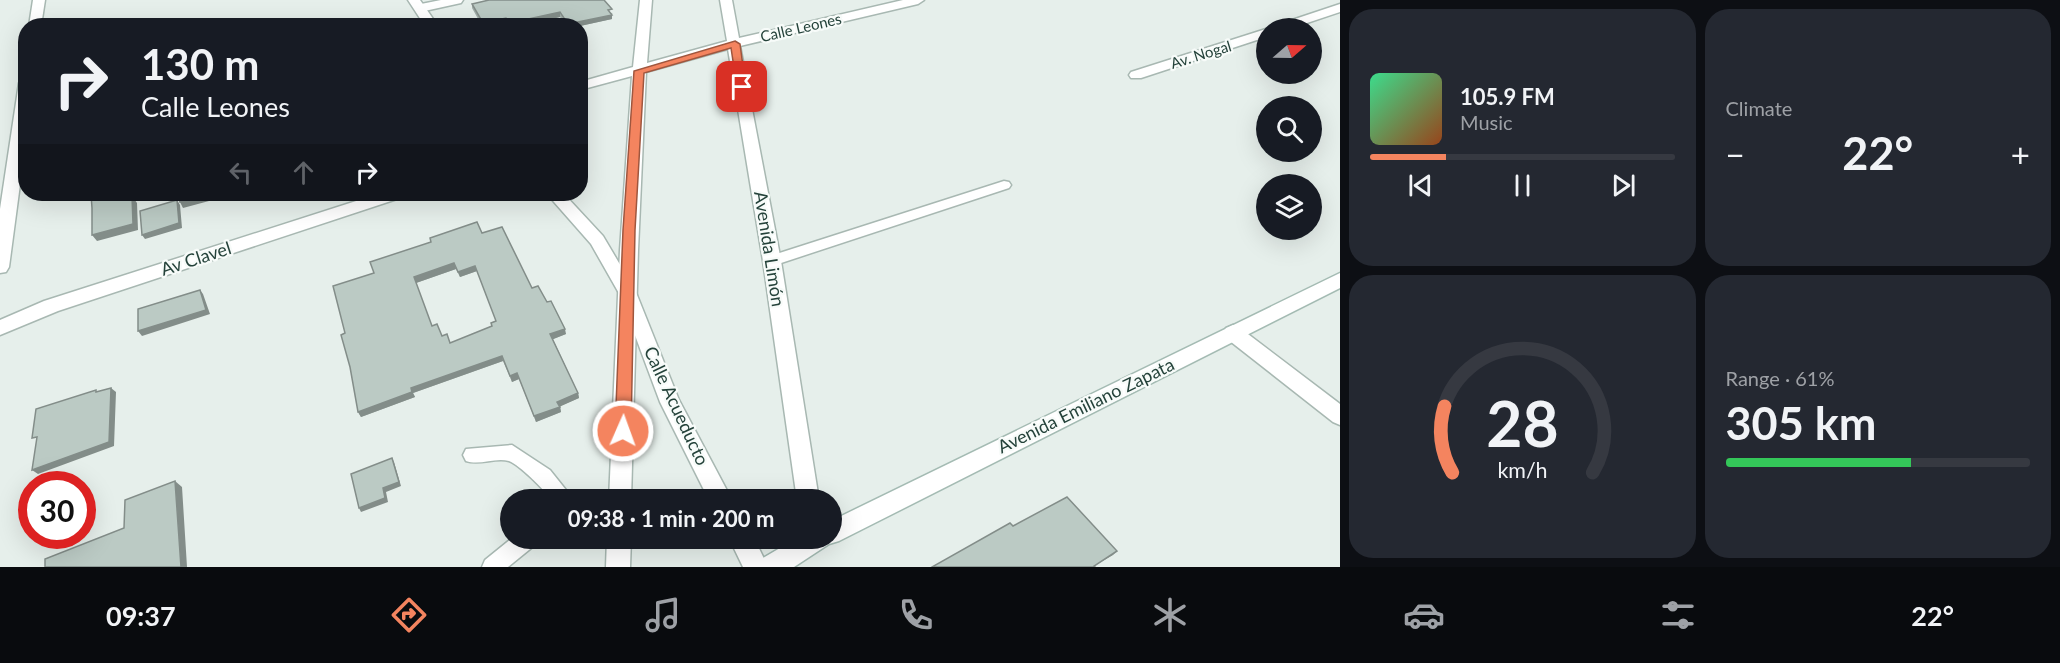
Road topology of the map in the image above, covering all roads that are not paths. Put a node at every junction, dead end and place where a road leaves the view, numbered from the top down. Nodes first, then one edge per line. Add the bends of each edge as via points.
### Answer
1 (39, 0) edge
2 (457, 0) edge
3 (646, 0) edge
4 (726, 0) edge
5 (918, 0) edge
6 (417, 4) edge
7 (1340, 8) edge
8 (36, 18) edge
9 (424, 18) edge
10 (1310, 18) edge
11 (1256, 36) edge
12 (735, 44) junction
13 (639, 71) junction
14 (1136, 75) dead end
15 (588, 84) edge
16 (18, 140) edge
17 (1004, 185) dead end
18 (373, 201) edge
19 (561, 201) edge
20 (772, 261) junction
21 (0, 267) edge
22 (1340, 280) edge
23 (628, 295) junction
24 (0, 328) edge
25 (1233, 333) junction
26 (1340, 416) edge
27 (472, 456) dead end
28 (555, 489) edge
29 (620, 489) edge
30 (715, 489) edge
31 (806, 489) edge
32 (842, 527) edge
33 (514, 549) edge
34 (619, 549) edge
35 (747, 549) edge
36 (801, 549) edge
37 (492, 567) edge
38 (618, 567) edge
39 (756, 567) edge
40 (772, 567) edge

1 - 8 street
2 - 6 street
3 - 13 street
4 - 12 street, Avenida Limón
5 - 12 street, Calle Leones
6 - 9 street
7 - 10 street
11 - 14 street, Av. Nogal
12 - 13 street, Calle Leones
12 - 20 street, Avenida Limón
13 - 15 street, Calle Leones
13 - 23 street
16 - 21 street
17 - 20 lane
18 - 24 street, Av Clavel via 51,306
19 - 23 street, Calle Acueducto via 597,240
20 - 31 street, Avenida Limón
22 - 25 street, Avenida Emiliano Zapata
23 - 29 street
23 - 30 street, Calle Acueducto via 670,402
25 - 26 street
25 - 32 street, Avenida Emiliano Zapata
27 - 28 lane via 512,453
33 - 37 lane
34 - 38 street
35 - 39 street
36 - 40 street, Avenida Emiliano Zapata

